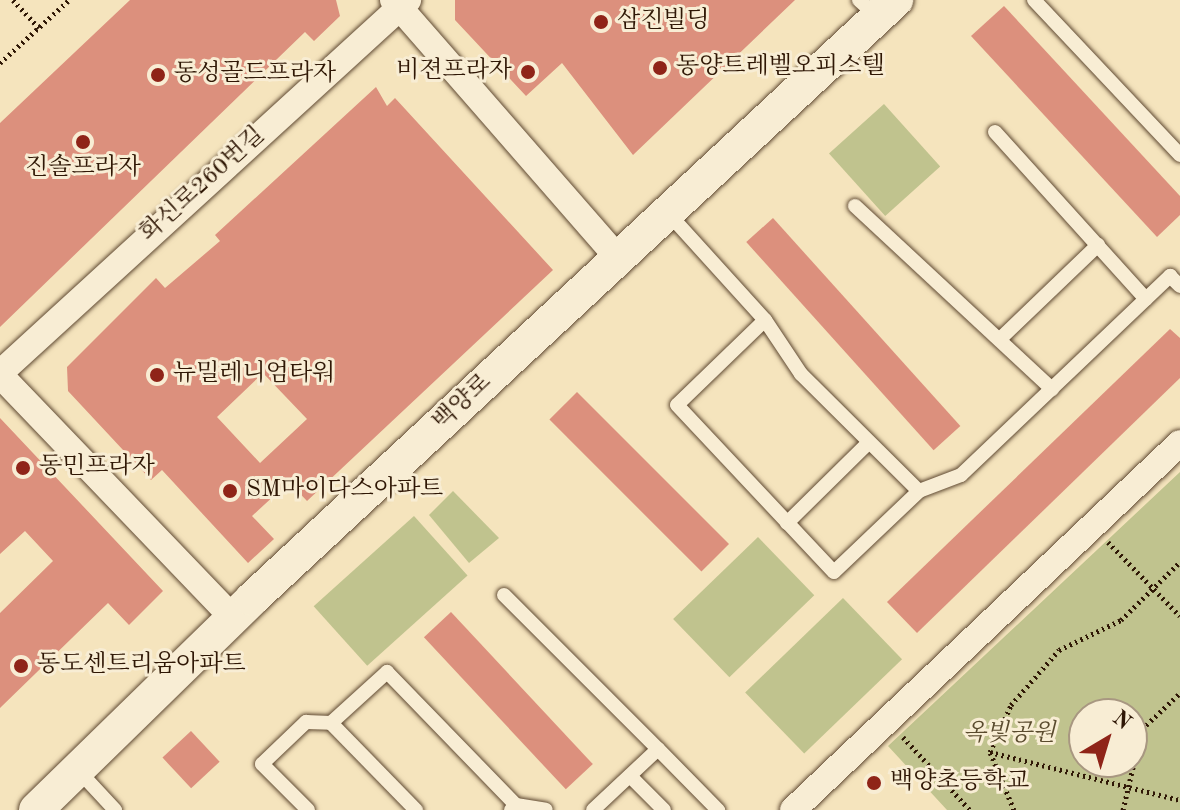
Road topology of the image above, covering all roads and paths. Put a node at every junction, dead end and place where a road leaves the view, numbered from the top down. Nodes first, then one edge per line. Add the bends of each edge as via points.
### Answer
1 (13, 0) edge
2 (69, 0) edge
3 (1034, 0) edge
4 (400, 3) edge
5 (877, 6) edge
6 (39, 28) junction
7 (0, 63) edge
8 (995, 132) dead end
9 (1180, 155) edge
10 (855, 206) dead end
11 (668, 213) junction
12 (1098, 245) junction
13 (619, 259) junction
14 (1177, 276) edge
15 (1146, 299) junction
16 (765, 320) junction
17 (1000, 339) junction
18 (0, 374) edge
19 (1052, 389) junction
20 (868, 443) junction
21 (1180, 443) edge
22 (919, 491) junction
23 (787, 523) junction
24 (1101, 537) dead end
25 (1180, 562) edge
26 (1153, 587) junction
27 (504, 595) dead end
28 (1180, 616) edge
29 (233, 618) junction
30 (1180, 693) edge
31 (331, 723) junction
32 (897, 731) dead end
33 (658, 749) junction
34 (990, 752) junction
35 (77, 769) junction
36 (630, 776) junction
37 (1128, 786) junction
38 (1180, 800) edge
39 (514, 807) edge
40 (36, 810) edge
41 (115, 810) edge
42 (308, 810) edge
43 (416, 810) edge
44 (546, 810) edge
45 (593, 810) edge
46 (664, 810) edge
47 (718, 810) edge
48 (793, 810) edge
49 (970, 810) edge
50 (1014, 810) edge
51 (1123, 810) edge

1 - 6 path
2 - 6 path
3 - 9 lane
4 - 13 street
4 - 18 street, 화신로260번길
5 - 11 street, 백양로
6 - 7 path
8 - 12 lane
10 - 17 lane
11 - 13 street, 백양로
11 - 16 lane
12 - 15 lane
12 - 17 lane
13 - 29 street, 백양로
14 - 15 lane
15 - 19 lane
16 - 20 lane via 801,374
16 - 23 lane via 677,405
17 - 19 lane
18 - 29 street
19 - 22 lane via 961,475
20 - 22 lane
20 - 23 lane
21 - 48 street
22 - 23 lane via 834,572
24 - 26 path
25 - 26 path
26 - 28 path
26 - 34 path via 1121,620 1059,650 1011,705
27 - 33 lane
29 - 35 street, 백양로
30 - 37 path via 1142,729
31 - 39 lane via 387,672
31 - 42 lane via 306,722 262,764
31 - 43 lane
32 - 49 path
33 - 36 lane
33 - 47 lane
34 - 37 path
34 - 50 path
35 - 40 street, 백양로
35 - 41 lane
36 - 45 lane
36 - 46 lane
37 - 38 path
37 - 51 path
39 - 44 lane

